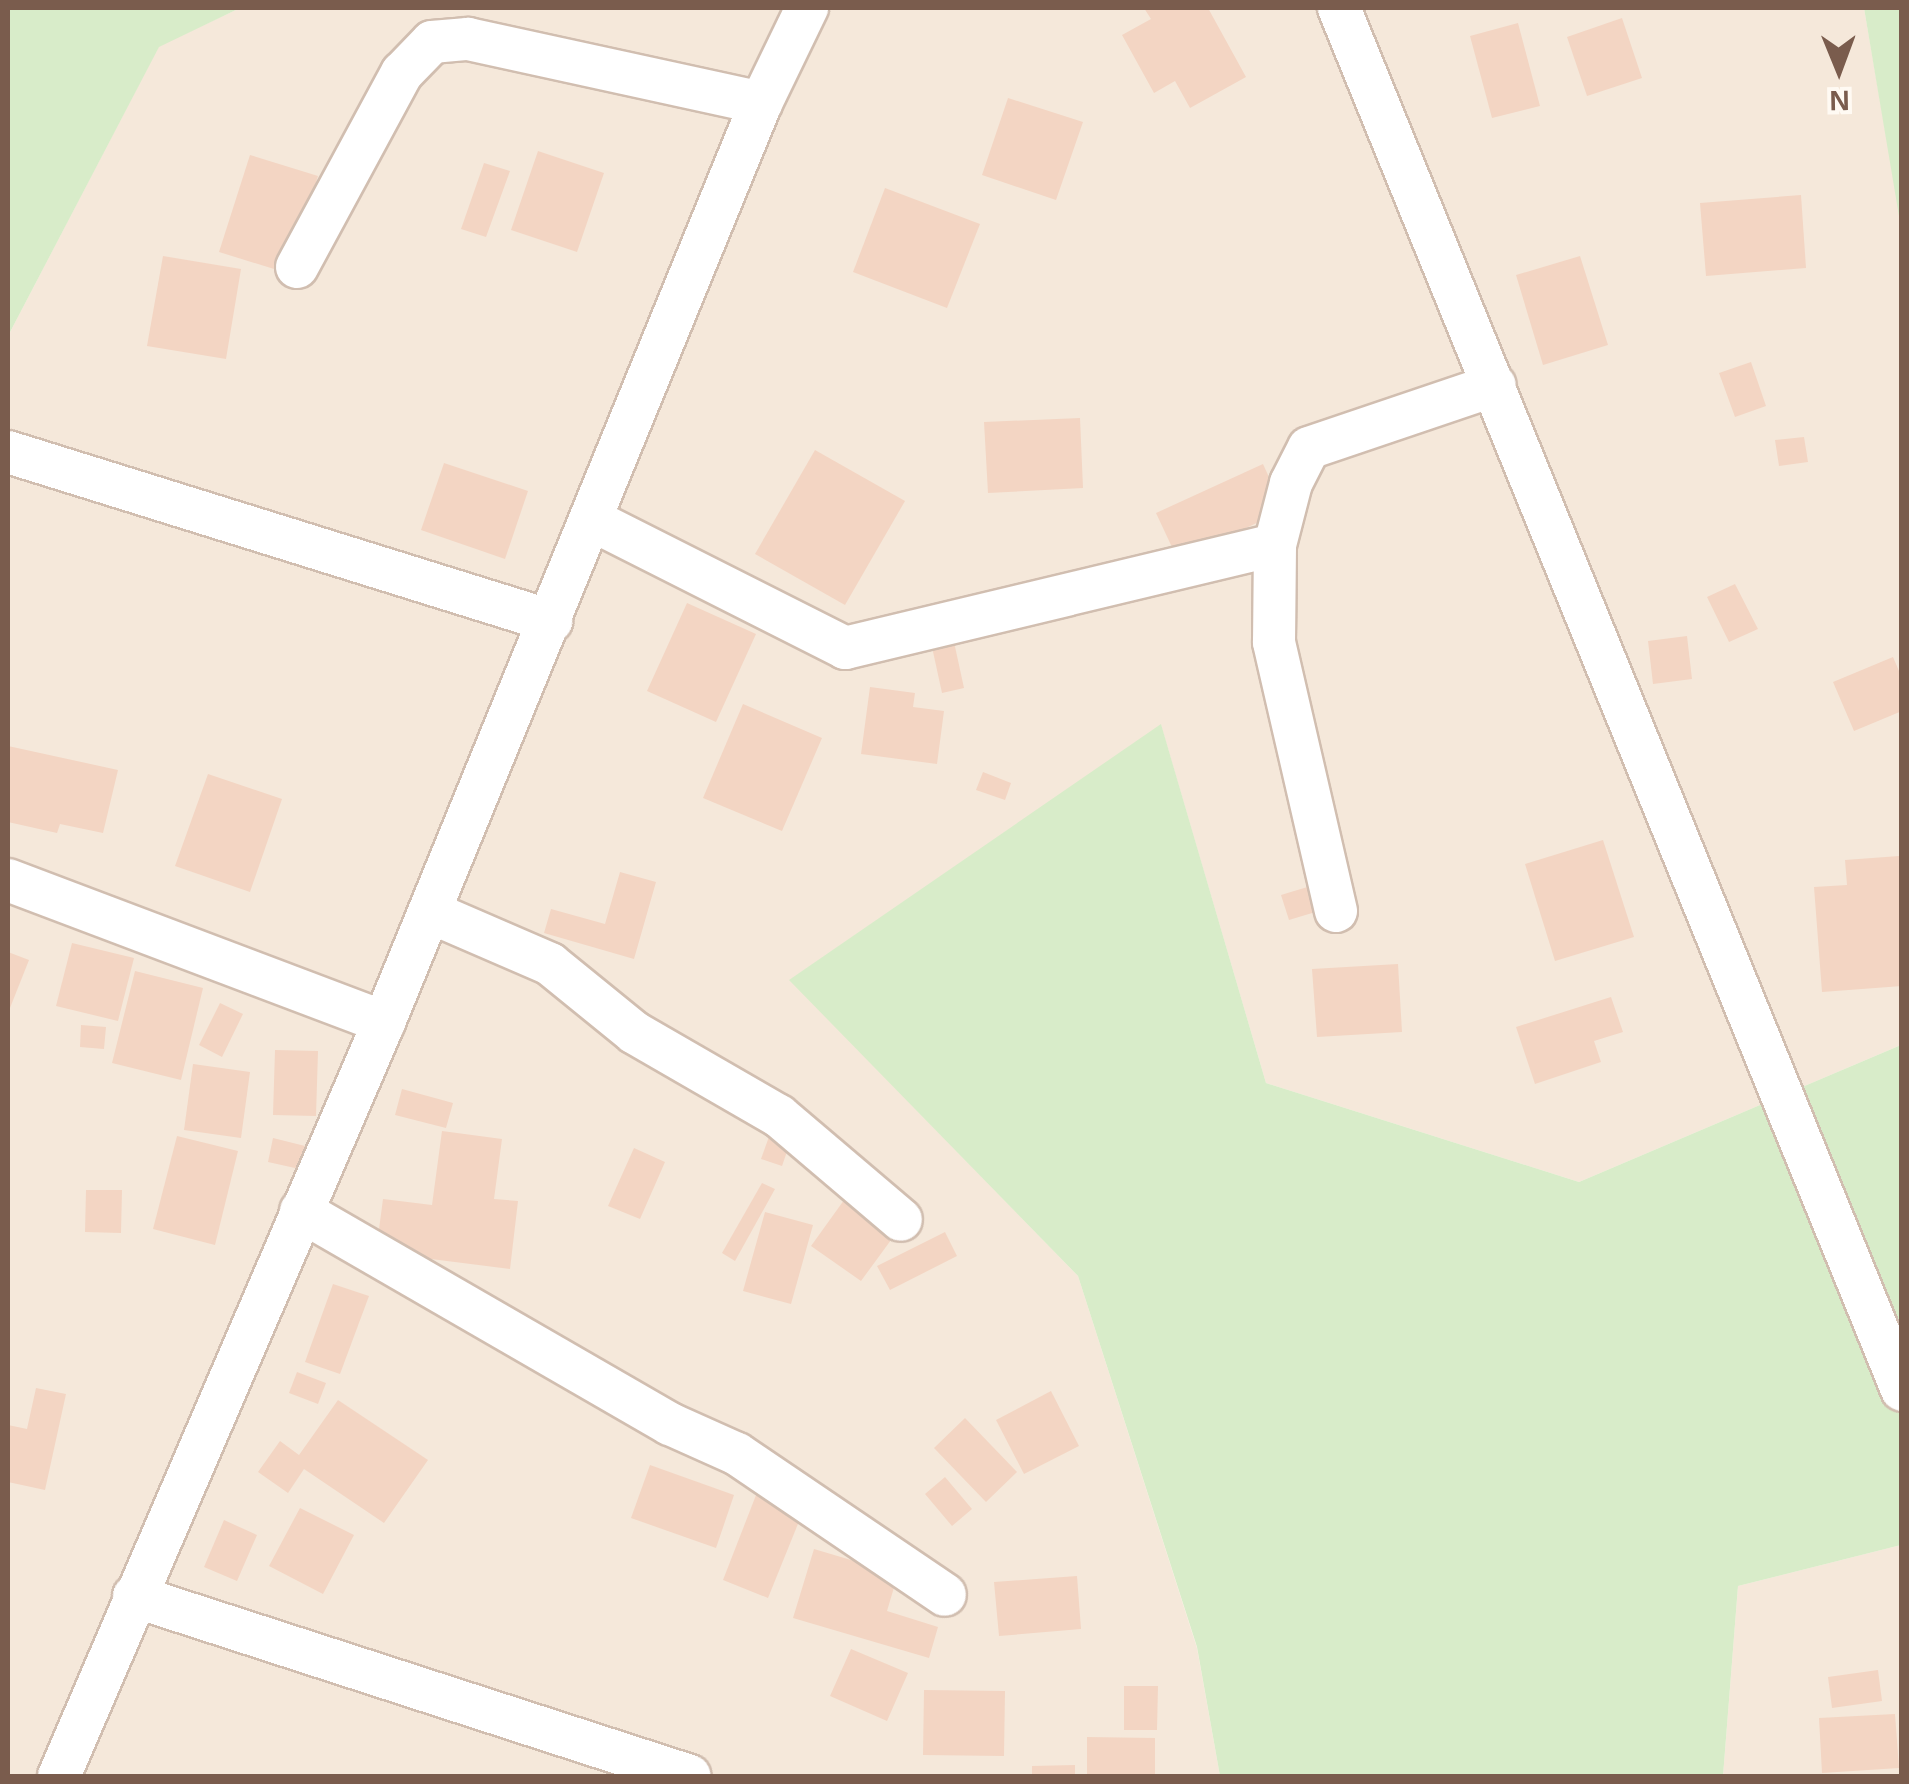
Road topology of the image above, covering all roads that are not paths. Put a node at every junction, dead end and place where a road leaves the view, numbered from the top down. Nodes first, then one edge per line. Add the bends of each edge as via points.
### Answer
1 (807, 8) edge
2 (1338, 8) edge
3 (761, 103) junction
4 (297, 267) dead end
5 (1495, 385) junction
6 (8, 452) edge
7 (592, 520) junction
8 (1275, 545) junction
9 (551, 621) junction
10 (8, 880) edge
11 (1336, 911) dead end
12 (430, 912) junction
13 (384, 1022) junction
14 (301, 1210) junction
15 (901, 1220) dead end
16 (1902, 1390) edge
17 (945, 1595) dead end
18 (134, 1596) junction
19 (574, 1760) edge
20 (60, 1776) edge
21 (690, 1776) edge

1 - 3 street
2 - 5 street
3 - 4 street via 468,39 432,42 402,74
3 - 7 street
5 - 8 street via 1309,448 1291,483
5 - 16 street
6 - 9 street
7 - 8 street via 844,648
7 - 9 street
8 - 11 street via 1274,642
9 - 12 street
10 - 13 street
12 - 13 street
12 - 15 street via 550,964 635,1033 779,1116
13 - 14 street
14 - 17 street via 670,1424 737,1454
14 - 18 street
18 - 19 street
18 - 20 street
19 - 21 street

